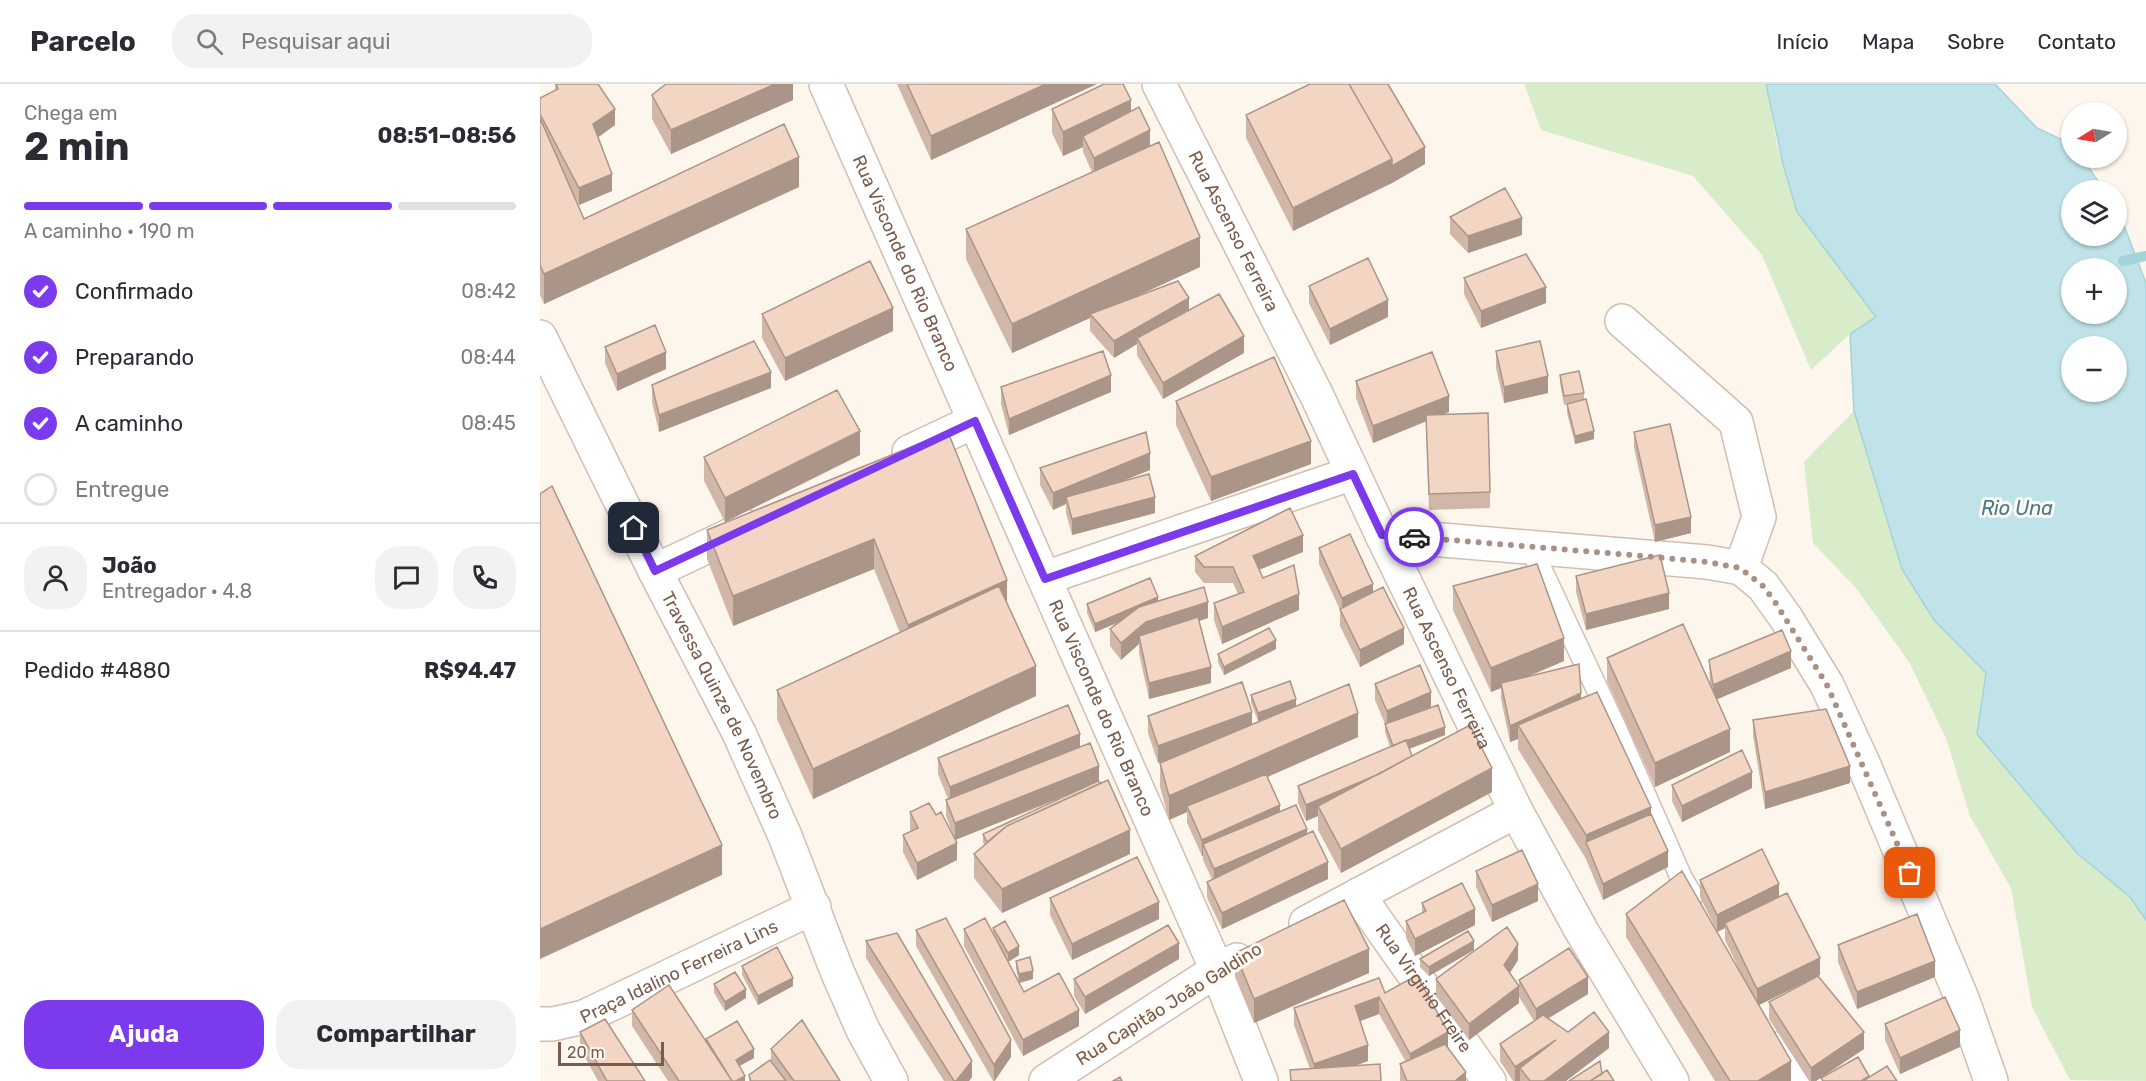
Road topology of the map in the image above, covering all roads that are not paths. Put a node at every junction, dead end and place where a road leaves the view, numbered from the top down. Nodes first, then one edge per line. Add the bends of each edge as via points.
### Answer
1 (826, 84) edge
2 (1158, 84) edge
3 (1622, 321) dead end
4 (540, 337) edge
5 (975, 421) junction
6 (879, 466) edge
7 (1353, 474) junction
8 (772, 516) edge
9 (1382, 535) junction
10 (1530, 546) junction
11 (1740, 568) junction
12 (655, 571) junction
13 (1045, 579) junction
14 (1516, 811) junction
15 (1358, 895) junction
16 (814, 907) junction
17 (1705, 918) edge
18 (1217, 970) junction
19 (540, 1024) edge
20 (1770, 1030) edge
21 (891, 1081) edge
22 (1046, 1081) edge
23 (1261, 1081) edge
24 (1489, 1081) edge
25 (1672, 1081) edge
26 (1800, 1081) edge
27 (1991, 1081) edge

1 - 5 street, Rua Visconde do Rio Branco
2 - 7 street, Rua Ascenso Ferreira
3 - 11 street via 1736,422 1759,517
4 - 12 street, Travessa Quinze de Novembro
5 - 6 street
5 - 13 street, Rua Visconde do Rio Branco
7 - 9 street, Rua Ascenso Ferreira
7 - 13 street
8 - 12 street
9 - 10 street
9 - 14 street, Rua Ascenso Ferreira
10 - 11 street
10 - 17 lane via 1681,877
11 - 27 street via 1769,594 1827,685 1963,1001
12 - 16 street, Travessa Quinze de Novembro via 739,733
13 - 18 street, Rua Visconde do Rio Branco
14 - 15 street, Rua Capitão João Galdino
14 - 25 street, Rua Ascenso Ferreira via 1581,930
15 - 18 street, Rua Capitão João Galdino
15 - 24 street, Rua Virginio Freire
16 - 19 street, Praça Idalino Ferreira Lins via 584,1017
16 - 21 street, Travessa Quinze de Novembro via 859,1020
18 - 22 street, Rua Capitão João Galdino
18 - 23 street, Rua Visconde do Rio Branco
20 - 26 lane

